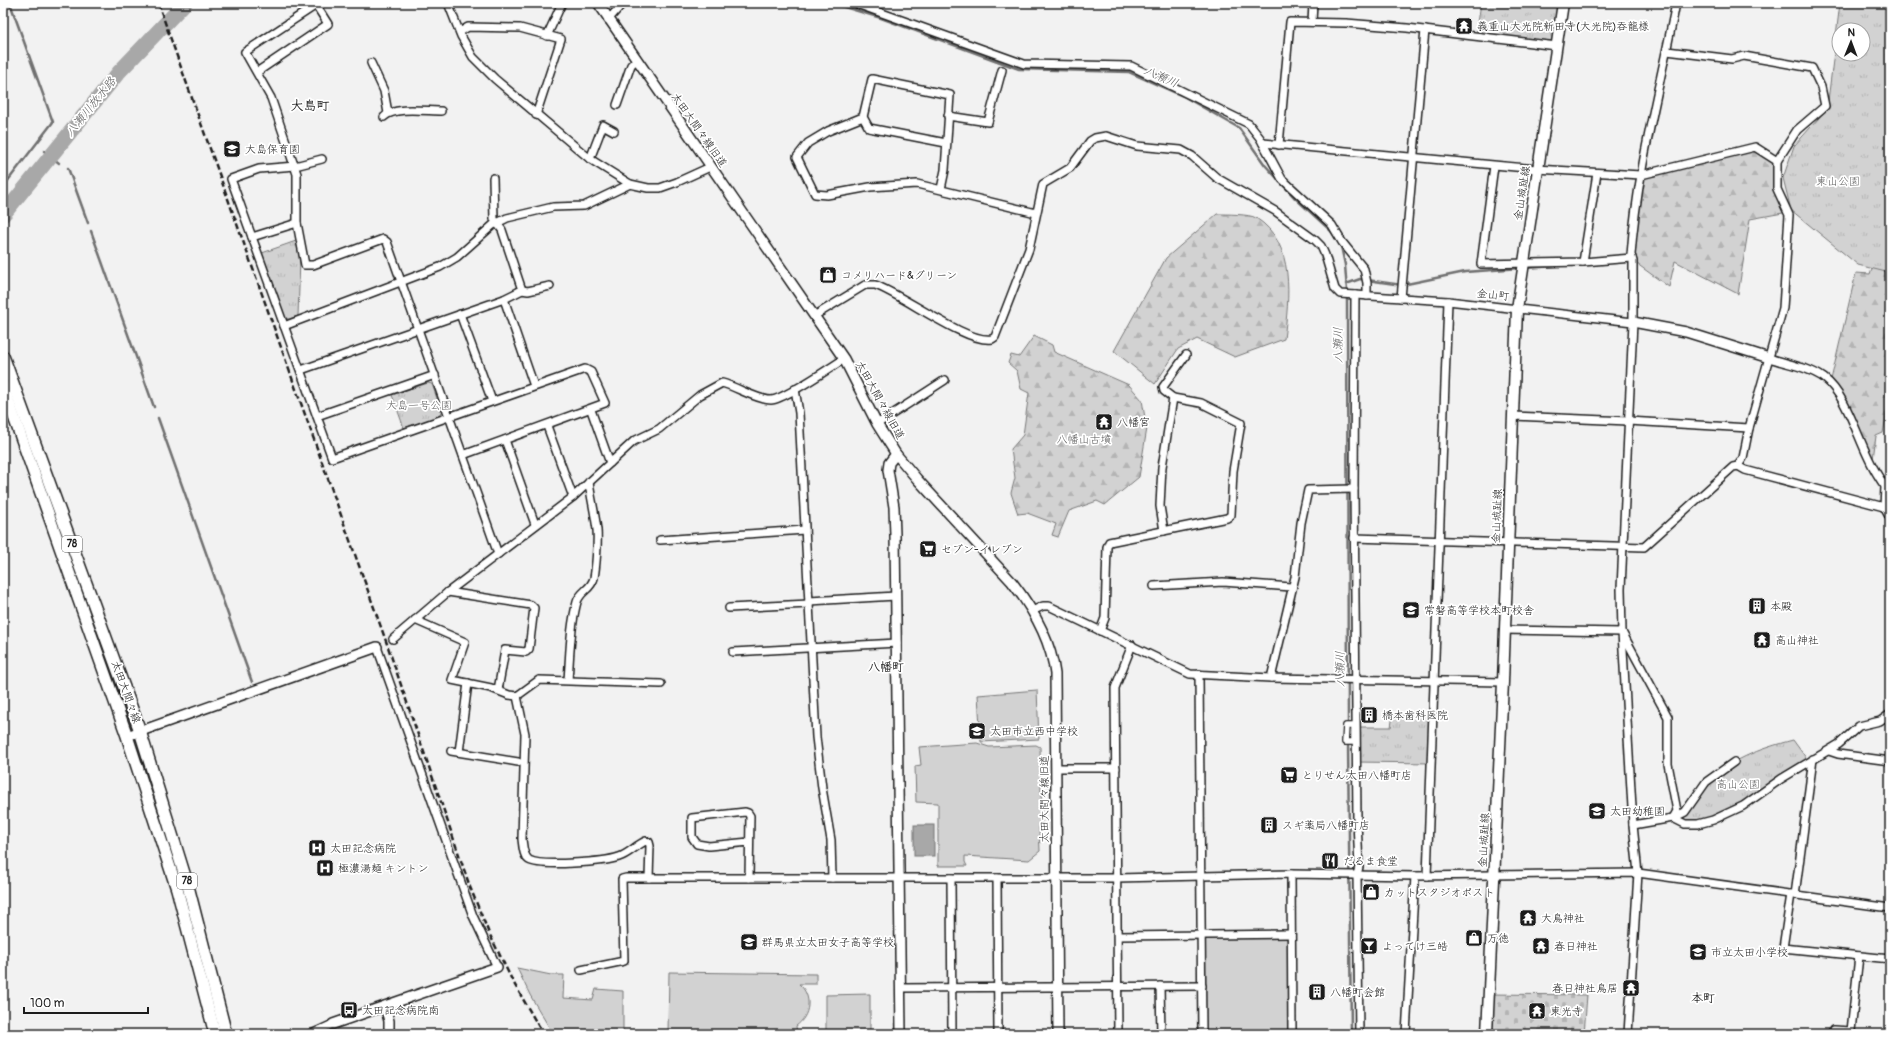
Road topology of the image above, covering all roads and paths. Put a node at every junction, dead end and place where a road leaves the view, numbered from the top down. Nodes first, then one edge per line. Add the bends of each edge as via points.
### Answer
1 (448, 3) edge
2 (562, 3) edge
3 (598, 3) edge
4 (623, 3) edge
5 (854, 3) edge
6 (1313, 3) edge
7 (1563, 3) edge
8 (1676, 3) edge
9 (608, 20) junction
10 (1312, 22) junction
11 (1425, 30) junction
12 (460, 32) junction
13 (547, 36) junction
14 (1557, 46) junction
15 (1667, 51) junction
16 (636, 60) junction
17 (371, 63) dead end
18 (1002, 70) dead end
19 (257, 72) junction
20 (617, 105) dead end
21 (441, 111) dead end
22 (536, 114) junction
23 (948, 116) junction
24 (863, 117) junction
25 (614, 131) dead end
26 (946, 143) junction
27 (1263, 143) junction
28 (1278, 145) junction
29 (1413, 158) junction
30 (590, 159) junction
31 (322, 160) dead end
32 (1777, 161) junction
33 (295, 166) junction
34 (1494, 166) junction
35 (710, 167) junction
36 (1538, 169) junction
37 (1597, 173) junction
38 (1641, 175) junction
39 (493, 178) dead end
40 (630, 184) junction
41 (941, 189) junction
42 (1036, 213) junction
43 (297, 223) junction
44 (497, 223) junction
45 (252, 237) junction
46 (1632, 258) junction
47 (1524, 262) junction
48 (1583, 262) junction
49 (403, 282) junction
50 (550, 286) dead end
51 (522, 290) junction
52 (1353, 295) junction
53 (1367, 296) junction
54 (1401, 298) junction
55 (504, 299) junction
56 (1448, 301) junction
57 (1517, 309) junction
58 (460, 314) junction
59 (814, 316) junction
60 (1632, 322) junction
61 (284, 326) junction
62 (418, 328) junction
63 (1186, 355) dead end
64 (3, 356) edge
65 (1769, 358) junction
66 (844, 359) junction
67 (301, 370) junction
68 (435, 375) junction
69 (945, 380) dead end
70 (3, 386) edge
71 (534, 386) junction
72 (795, 389) junction
73 (1173, 398) junction
74 (492, 401) junction
75 (591, 410) junction
76 (317, 416) junction
77 (1513, 416) junction
78 (450, 417) junction
79 (1628, 421) junction
80 (877, 424) junction
81 (547, 426) junction
82 (1749, 428) junction
83 (505, 440) junction
84 (896, 454) junction
85 (463, 455) junction
86 (610, 463) junction
87 (1738, 466) junction
88 (589, 482) junction
89 (1888, 488) edge
90 (1352, 489) junction
91 (573, 497) junction
92 (1884, 507) junction
93 (1890, 518) edge
94 (535, 524) junction
95 (805, 530) junction
96 (1164, 531) junction
97 (1354, 538) junction
98 (660, 540) dead end
99 (1439, 542) junction
100 (1508, 544) junction
101 (1623, 546) junction
102 (498, 554) junction
103 (1154, 586) dead end
104 (1291, 587) junction
105 (448, 592) junction
106 (896, 596) junction
107 (809, 602) junction
108 (729, 608) dead end
109 (1032, 611) junction
110 (415, 620) junction
111 (1504, 630) junction
112 (1100, 631) junction
113 (1622, 632) junction
114 (393, 639) dead end
115 (897, 643) junction
116 (1132, 645) junction
117 (377, 647) joint
118 (811, 648) junction
119 (733, 652) dead end
120 (1199, 674) junction
121 (1271, 678) junction
122 (568, 680) junction
123 (1355, 680) junction
124 (1434, 680) junction
125 (1503, 682) junction
126 (468, 683) junction
127 (662, 684) dead end
128 (498, 690) junction
129 (518, 696) junction
130 (1890, 714) edge
131 (140, 731) junction
132 (127, 736) junction
133 (451, 751) dead end
134 (1829, 751) junction
135 (459, 752) junction
136 (1813, 759) junction
137 (1890, 761) edge
138 (518, 762) dead end
139 (1734, 762) dead end
140 (1056, 768) junction
141 (1116, 768) junction
142 (1673, 818) junction
143 (1633, 826) junction
144 (749, 842) junction
145 (1638, 872) junction
146 (1291, 874) junction
147 (1494, 874) junction
148 (1357, 876) junction
149 (1414, 876) junction
150 (1427, 876) junction
151 (1201, 877) junction
152 (649, 878) junction
153 (749, 878) junction
154 (832, 878) junction
155 (899, 878) junction
156 (952, 878) junction
157 (997, 878) junction
158 (1057, 878) junction
159 (1117, 878) junction
160 (1793, 895) junction
161 (1890, 908) edge
162 (1291, 934) junction
163 (1201, 935) junction
164 (1118, 936) junction
165 (1859, 956) junction
166 (1890, 959) edge
167 (497, 967) joint
168 (581, 970) dead end
169 (1118, 986) junction
170 (1160, 986) junction
171 (1202, 986) junction
172 (952, 987) junction
173 (997, 987) junction
174 (1057, 987) junction
175 (901, 988) junction
176 (384, 1006) junction
177 (333, 1024) joint
178 (1833, 1030) dead end
179 (215, 1034) edge
180 (226, 1034) edge
181 (310, 1034) edge
182 (389, 1034) edge
183 (901, 1034) edge
184 (952, 1034) edge
185 (998, 1034) edge
186 (1058, 1034) edge
187 (1118, 1034) edge
188 (1161, 1034) edge
189 (1202, 1034) edge
190 (1292, 1034) edge
191 (1359, 1034) edge
192 (1406, 1034) edge
193 (1487, 1034) edge
194 (1628, 1034) edge

1 - 12 street
2 - 13 street
3 - 9 street, 太田大間々線旧道
4 - 9 street
5 - 27 street via 1024,64 1131,66 1249,124
6 - 10 street
7 - 14 main road, 金山城趾線
8 - 15 street
9 - 16 street, 太田大間々線旧道
10 - 11 street
10 - 28 street via 1290,22
11 - 14 street
11 - 29 street
12 - 13 street via 468,27 520,28
12 - 22 street via 474,57
13 - 22 street via 561,40
14 - 36 main road, 金山城趾線
15 - 32 street via 1732,59 1744,56 1812,68 1821,87 1825,106 1798,130
15 - 38 street
16 - 20 street via 631,65
16 - 35 street, 太田大間々線旧道
17 - 21 street via 384,91 386,115 396,111
18 - 23 street via 988,122
19 - 19 street via 328,24 316,5 245,52
19 - 33 street via 271,98
22 - 30 street
23 - 24 street via 950,96 872,79
23 - 26 street
24 - 26 street via 869,128
24 - 41 street via 828,131 808,143 797,157 815,194 827,195 870,187 917,184
25 - 30 street via 603,126
26 - 41 street
27 - 28 street
27 - 53 street via 1282,179 1332,225 1364,269
28 - 29 street
29 - 34 street
29 - 54 street
30 - 40 street
31 - 33 street
32 - 38 street via 1755,147
32 - 65 street via 1777,189 1789,215 1789,237 1783,308
33 - 43 street via 298,183
33 - 45 street via 259,169 231,179
34 - 36 street
34 - 47 street via 1481,264
35 - 40 street via 660,188
35 - 59 street, 太田大間々線旧道
36 - 37 street
36 - 47 main road, 金山城趾線
37 - 38 street
37 - 48 street
38 - 46 street via 1633,221
39 - 44 street via 492,213
40 - 44 street via 584,206 553,207 517,214
41 - 42 street
42 - 52 street, 金山町 via 1043,184 1070,168 1095,138 1106,136 1137,146 1181,150 1192,156 1217,178 1275,211 1315,240 1321,246 1335,289 1343,294
42 - 59 street via 1029,249 992,340 983,340 959,331 875,285 865,285
43 - 45 street
43 - 49 street via 305,265 313,265 386,240
44 - 49 street via 450,262
44 - 51 street via 502,230
45 - 61 street
46 - 48 street
46 - 60 street
47 - 48 street
47 - 57 main road, 金山城趾線
49 - 61 street
49 - 62 street
50 - 51 street
51 - 55 street
52 - 53 street, 金山町
52 - 90 street
53 - 54 street, 金山町
54 - 56 street, 金山町
55 - 58 street
55 - 71 street
56 - 57 street, 金山町
56 - 99 street
57 - 60 street, 金山町
57 - 77 main road, 金山城趾線
58 - 62 street
58 - 74 street
59 - 66 street, 太田大間々線旧道
60 - 65 street via 1686,332
60 - 79 street
61 - 67 street
62 - 67 street
62 - 68 street
63 - 73 street via 1163,387
64 - 131 main road, 太田大間々線 / 78
65 - 82 street
65 - 89 street via 1814,372 1830,384 1840,397 1872,467
66 - 72 street
66 - 80 street, 太田大間々線旧道
67 - 76 street
68 - 76 street
68 - 78 street
69 - 80 street
70 - 132 main road, 太田大間々線 / 78
71 - 74 street
71 - 75 street via 585,369 589,370 605,403
72 - 86 street via 771,400 731,385 717,385 700,395 659,429 634,441
72 - 95 street via 799,413
73 - 96 street via 1162,467 1160,506
73 - 96 street via 1201,403 1241,423 1233,471 1231,515
74 - 78 street
75 - 81 street
75 - 86 street
76 - 78 street via 332,458
77 - 79 street
77 - 100 main road, 金山城趾線
78 - 85 street
79 - 82 street
79 - 101 street
80 - 84 street, 太田大間々線旧道
81 - 83 street
81 - 91 street
82 - 87 street via 1743,458
83 - 85 street
83 - 94 street
84 - 106 street via 889,463 888,470 894,507
84 - 109 street, 太田大間々線旧道 via 1004,573
85 - 102 street
86 - 88 street
87 - 92 street
87 - 101 street via 1644,547
88 - 91 street
88 - 122 street via 597,532 594,579 590,588 580,594 577,601
89 - 92 street
90 - 97 street
90 - 104 street via 1308,490
91 - 94 street
92 - 93 street
94 - 102 street
95 - 98 street
95 - 107 street
96 - 112 street via 1109,542 1105,618
97 - 99 street
97 - 123 street
99 - 100 street
99 - 124 street
100 - 101 street
100 - 111 main road, 金山城趾線
101 - 113 street
102 - 105 street
103 - 104 street via 1222,582
104 - 121 street
105 - 110 street
105 - 128 street via 531,605 534,608 529,649 522,653 505,650
106 - 107 street
106 - 115 street
107 - 108 street
107 - 118 street
109 - 112 street via 1049,606
109 - 140 street, 太田大間々線旧道 via 1044,634 1054,664
110 - 114 street
110 - 126 street via 465,642 452,680
111 - 113 street
111 - 125 main road, 金山城趾線
112 - 116 street
113 - 142 street via 1668,717 1668,764 1677,811
113 - 143 street
115 - 118 street
115 - 155 street
116 - 120 street via 1190,674
116 - 141 street via 1115,688
117 - 131 street
117 - 167 street via 473,916
118 - 119 street
118 - 154 street via 816,737 831,840
120 - 121 street
120 - 151 street
121 - 123 street
122 - 127 street
122 - 129 street via 539,680
123 - 124 street
123 - 148 street via 1359,867
124 - 125 street
124 - 150 street
125 - 147 main road, 金山城趾線
126 - 128 street
126 - 135 street
128 - 129 street
129 - 152 street via 525,734 522,839 526,856 529,860 547,863 614,858 646,841 650,846
130 - 134 street via 1880,721 1859,726
131 - 132 street
131 - 180 main road, 太田大間々線 / 78 via 188,886
132 - 179 main road, 太田大間々線 / 78 via 177,889
133 - 135 street
134 - 136 street
134 - 137 street
135 - 138 street
136 - 142 street via 1743,806 1712,820 1685,824
136 - 160 street
139 - 142 street via 1713,775 1684,812
140 - 141 street
140 - 158 street, 太田大間々線旧道
141 - 159 street
142 - 143 street
143 - 145 street
144 - 144 street via 750,816 745,812 692,818 692,837 697,844 709,846
144 - 153 street
145 - 147 street
145 - 160 street
145 - 194 street
146 - 148 street
146 - 151 street
146 - 162 street
147 - 150 street
147 - 193 main road, 金山城趾線
148 - 149 street
148 - 191 street
149 - 150 street
149 - 192 street
151 - 159 street
151 - 163 street
152 - 153 street
152 - 168 street via 622,879 624,961
153 - 154 street
154 - 155 street
155 - 156 street
155 - 175 street
156 - 157 street
156 - 172 street
157 - 158 street
157 - 173 street
158 - 159 street
158 - 174 street, 太田大間々線旧道
159 - 164 street
160 - 161 street
160 - 165 street via 1783,948
162 - 163 street
162 - 190 street
163 - 164 street
163 - 171 street
164 - 169 street
165 - 166 street
165 - 178 street via 1851,1031
167 - 176 street
169 - 170 street
169 - 174 street
169 - 187 street
170 - 171 street
170 - 188 street
171 - 189 street
172 - 173 street
172 - 175 street
172 - 184 street
173 - 174 street
173 - 185 street
174 - 186 street, 太田大間々線旧道
175 - 183 street
176 - 177 street
176 - 182 street via 390,1021
177 - 181 street

